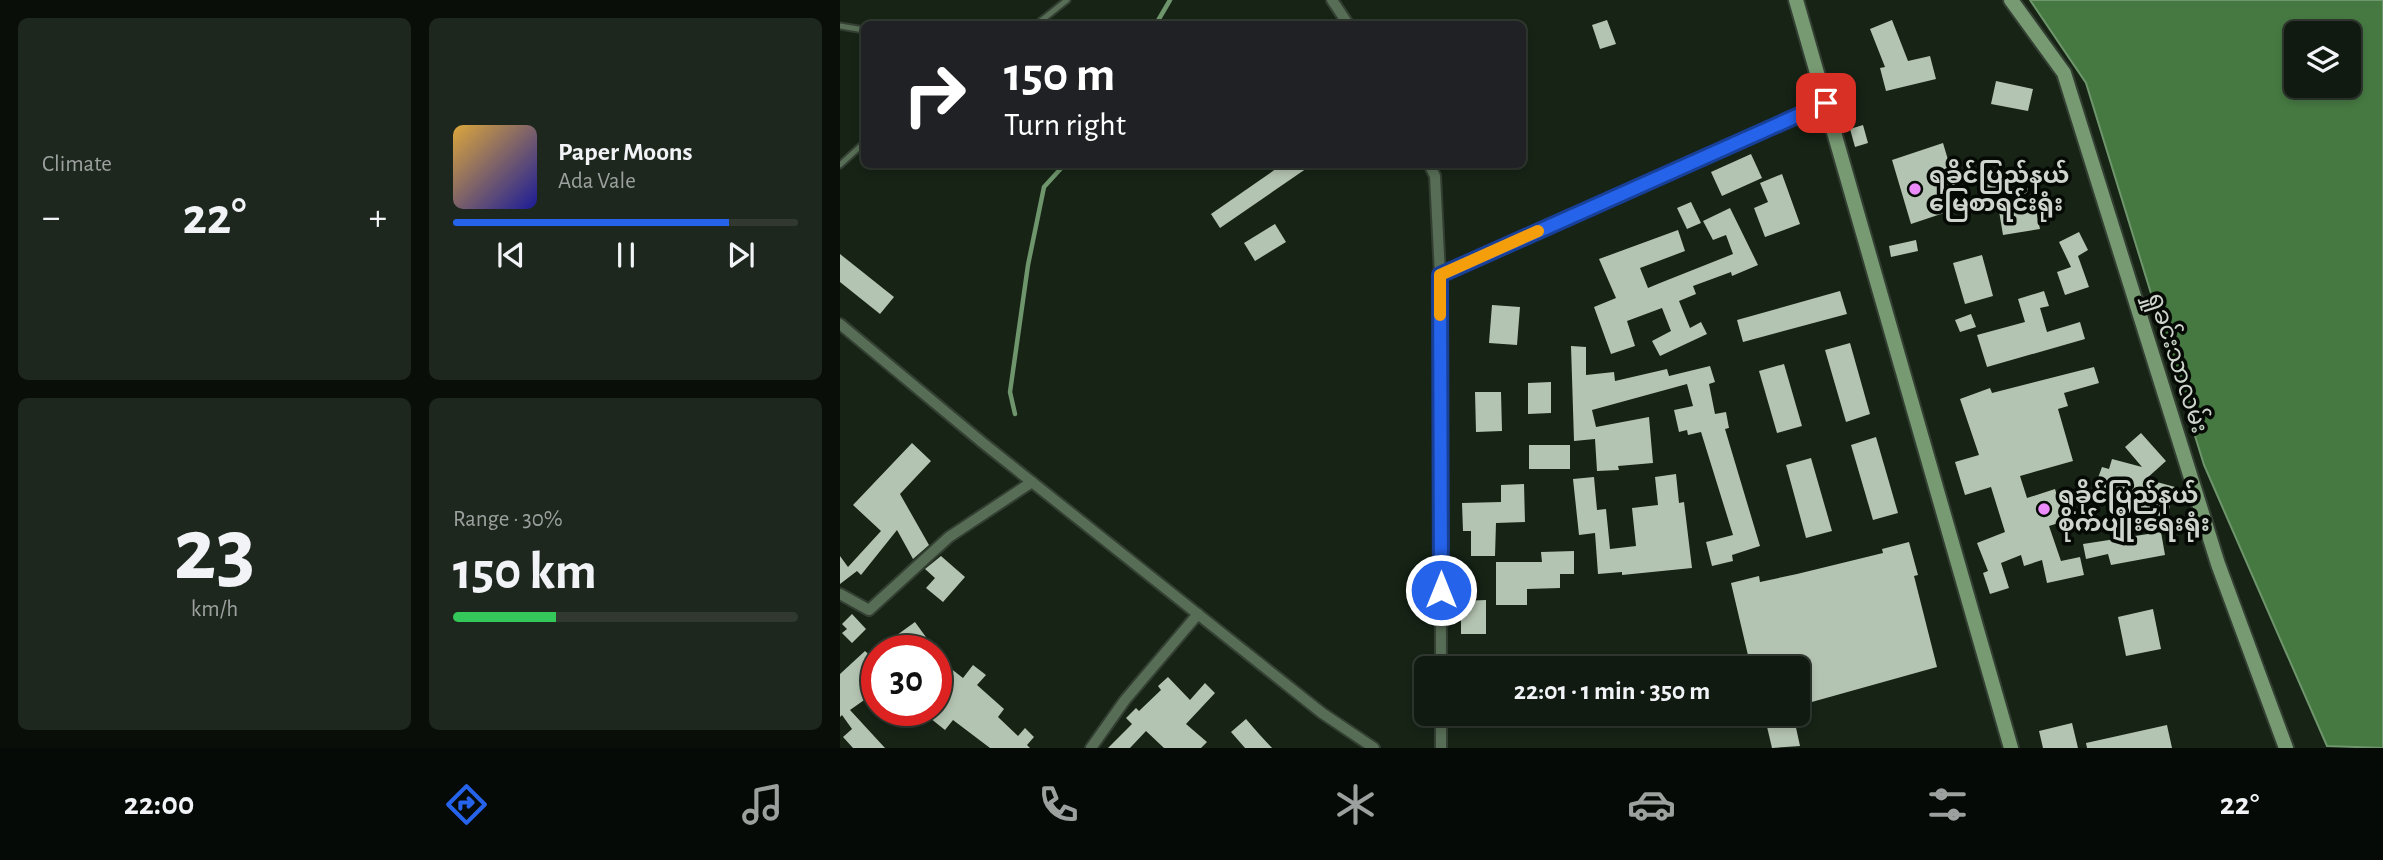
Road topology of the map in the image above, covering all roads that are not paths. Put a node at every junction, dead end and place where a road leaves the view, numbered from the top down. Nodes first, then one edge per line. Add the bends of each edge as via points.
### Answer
1 (1067, 0) edge
2 (1332, 0) edge
3 (1797, 0) edge
4 (2011, 0) edge
5 (1041, 21) edge
6 (1346, 21) edge
7 (840, 26) edge
8 (861, 30) edge
9 (1826, 103) junction
10 (861, 146) edge
11 (840, 165) edge
12 (1431, 168) edge
13 (1440, 275) junction
14 (840, 324) edge
15 (1032, 482) junction
16 (840, 594) edge
17 (1198, 614) junction
18 (1441, 656) edge
19 (1441, 726) edge
20 (1091, 748) edge
21 (1374, 748) edge
22 (1441, 748) edge
23 (2011, 748) edge
24 (2286, 748) edge

1 - 5 lane
2 - 6 street
3 - 9 street
4 - 24 street, ရှုခင်းသာလမ်း via 2064,73 2218,564
7 - 8 lane
9 - 13 street
9 - 23 street
10 - 11 lane
12 - 13 street
13 - 18 street
14 - 15 street
15 - 16 street via 950,537 869,610
15 - 17 street
17 - 20 street
17 - 21 street via 1322,713
19 - 22 street

